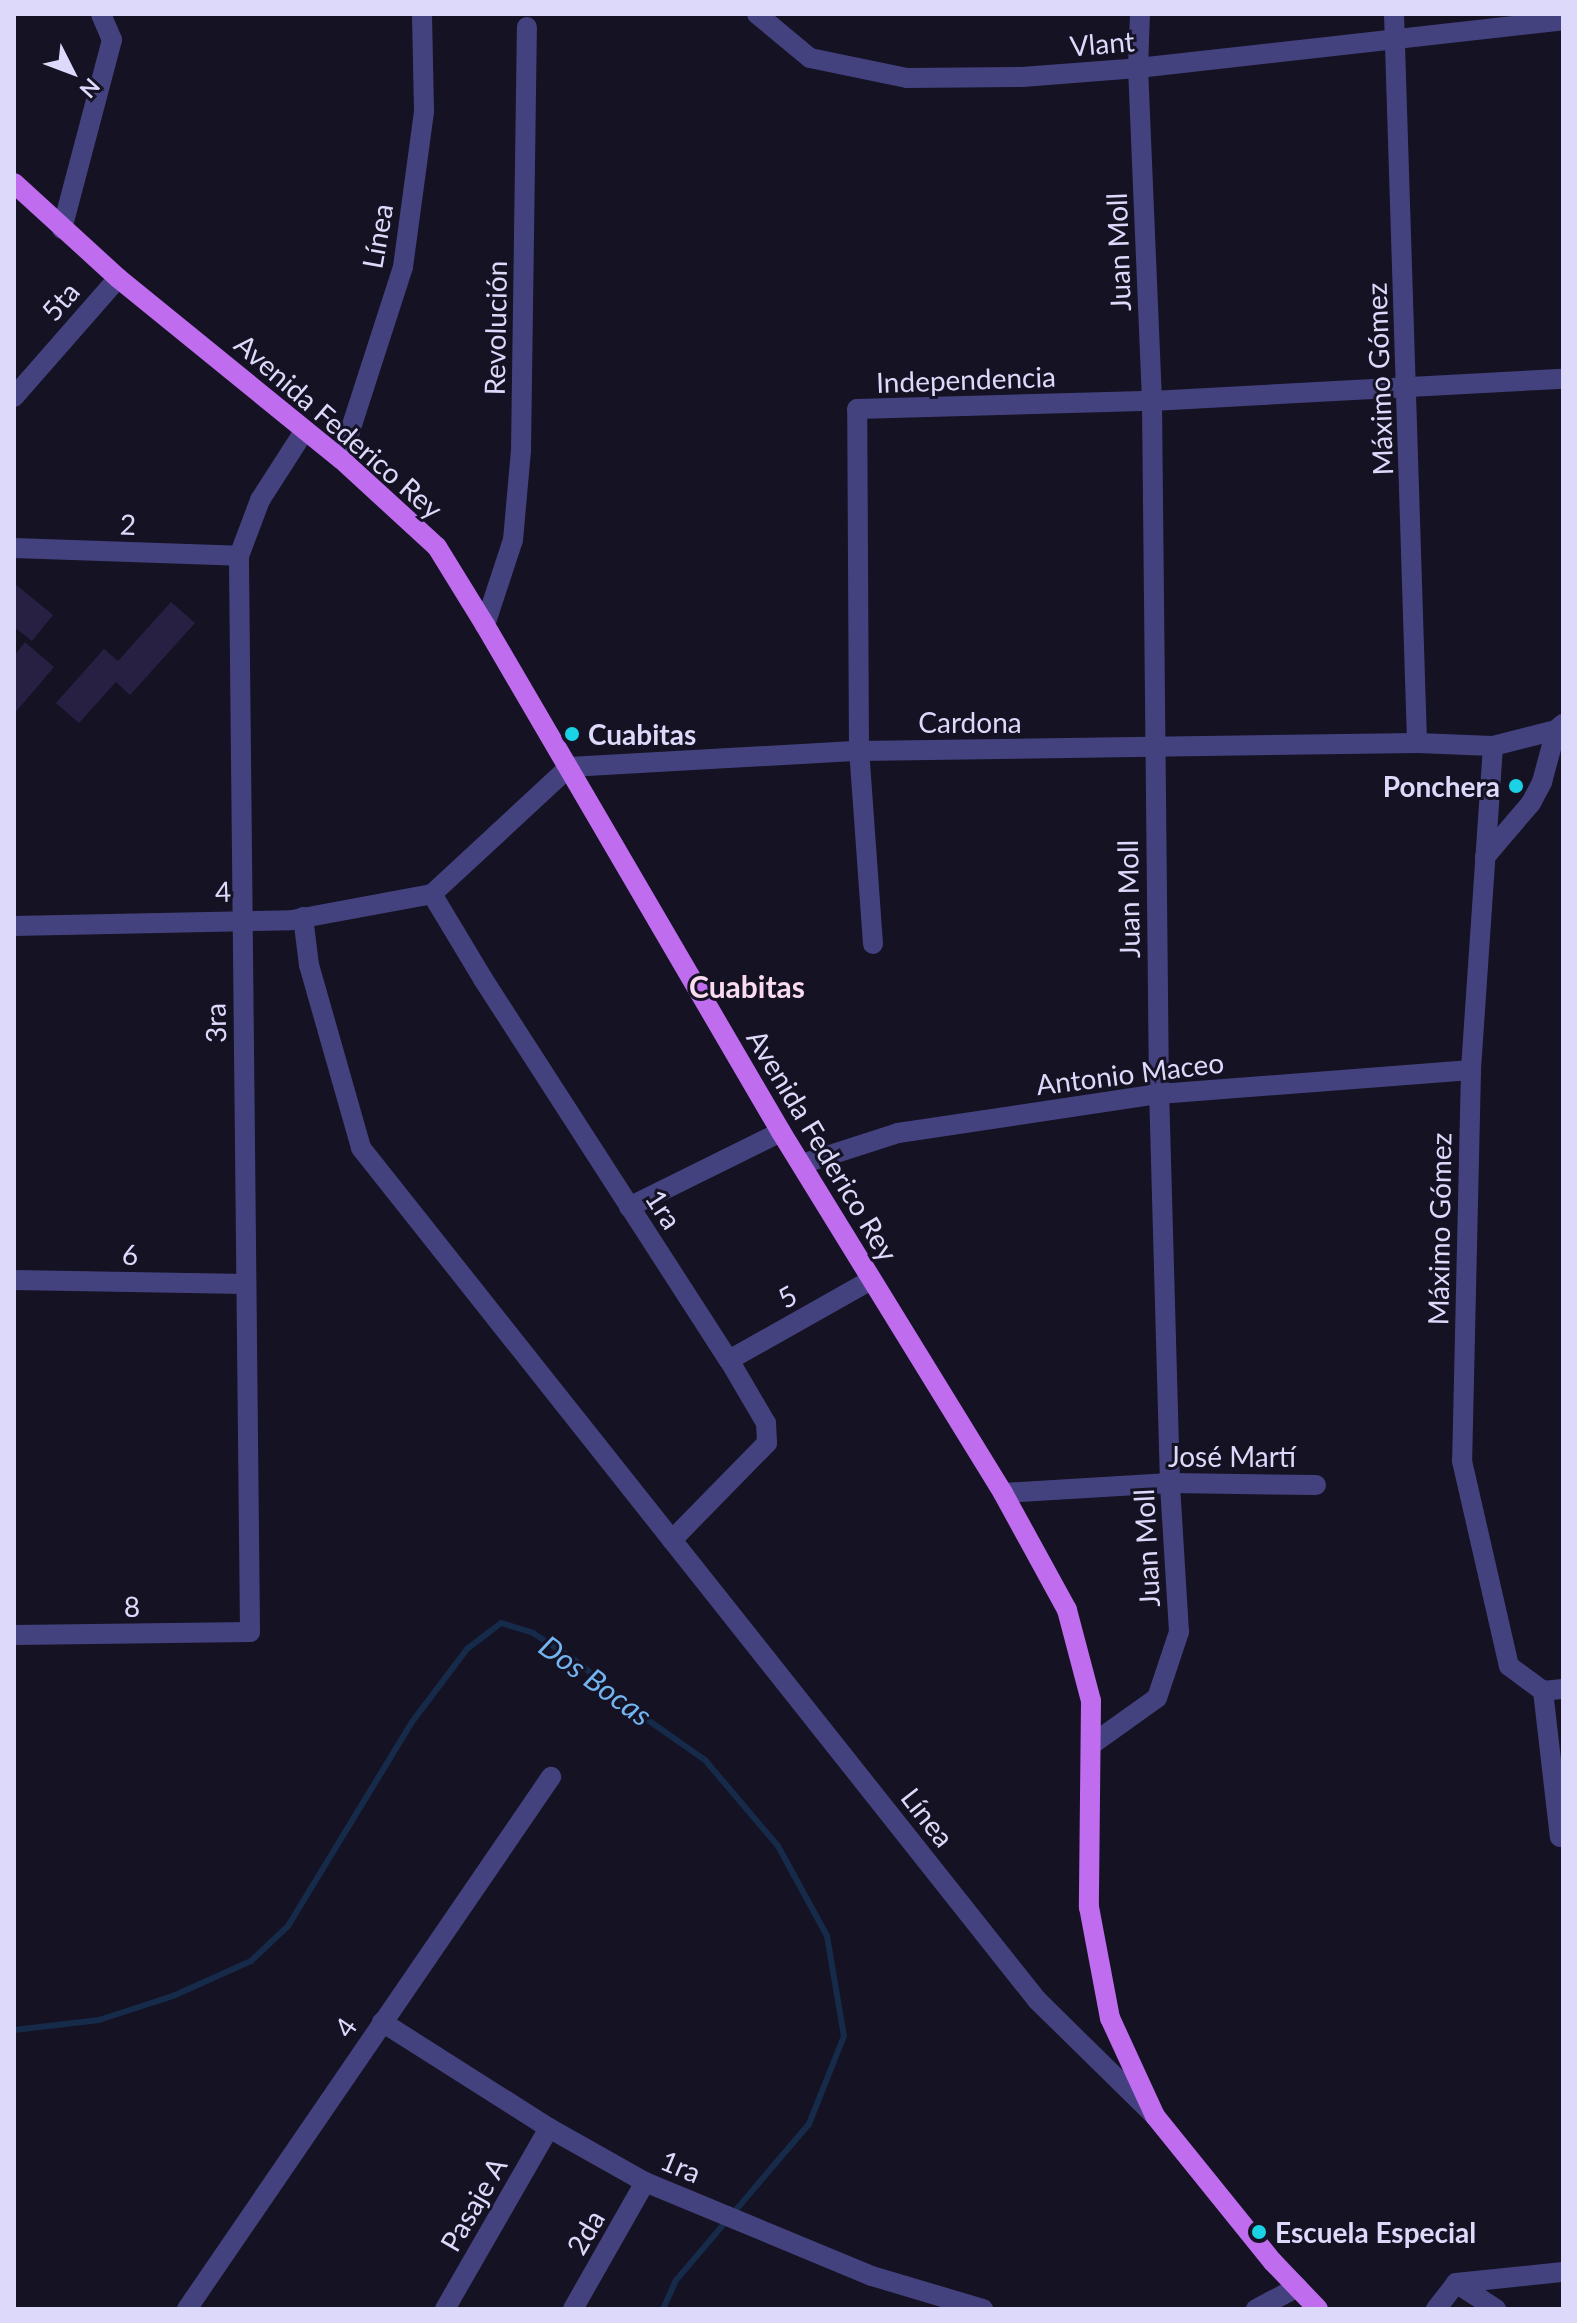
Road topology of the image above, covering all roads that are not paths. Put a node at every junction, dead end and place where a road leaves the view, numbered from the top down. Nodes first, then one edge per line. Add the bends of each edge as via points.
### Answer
1 (101, 14) edge
2 (422, 14) edge
3 (757, 14) edge
4 (1140, 14) edge
5 (1394, 14) edge
6 (1563, 20) edge
7 (527, 27) dead end
8 (1394, 39) junction
9 (1138, 68) junction
10 (14, 183) edge
11 (62, 229) junction
12 (118, 278) junction
13 (1563, 379) edge
14 (1408, 388) junction
15 (14, 397) edge
16 (1152, 401) junction
17 (305, 430) junction
18 (341, 459) junction
19 (14, 548) edge
20 (239, 556) junction
21 (485, 625) junction
22 (1560, 727) edge
23 (1417, 743) junction
24 (1493, 746) junction
25 (1154, 749) junction
26 (859, 751) junction
27 (569, 767) junction
28 (1485, 857) junction
29 (432, 894) junction
30 (303, 917) junction
31 (241, 919) junction
32 (14, 926) edge
33 (873, 944) dead end
34 (1471, 1070) junction
35 (1159, 1094) junction
36 (781, 1132) junction
37 (802, 1164) junction
38 (629, 1207) junction
39 (14, 1280) edge
40 (871, 1280) junction
41 (246, 1284) junction
42 (729, 1360) junction
43 (1170, 1483) junction
44 (1316, 1485) dead end
45 (1003, 1493) junction
46 (672, 1540) junction
47 (250, 1632) joint
48 (14, 1635) edge
49 (1553, 1690) edge
50 (1091, 1745) junction
51 (551, 1777) dead end
52 (1560, 1837) dead end
53 (382, 2022) junction
54 (1155, 2116) junction
55 (549, 2128) junction
56 (645, 2182) junction
57 (1563, 2272) edge
58 (1456, 2283) junction
59 (1298, 2287) junction
60 (187, 2309) edge
61 (445, 2309) edge
62 (573, 2309) edge
63 (983, 2309) edge
64 (1256, 2309) edge
65 (1318, 2309) edge
66 (1436, 2309) edge
67 (1496, 2309) edge

1 - 11 street via 112,40
2 - 18 street, Línea via 424,111 403,267
3 - 9 street, Vlant via 810,58 907,78
4 - 9 street, Juan Moll
5 - 8 street, Máximo Gómez
6 - 8 street, Vlant
7 - 21 street, Revolución via 521,450 513,540
8 - 9 street, Vlant
8 - 14 street, Máximo Gómez
9 - 16 street, Juan Moll
10 - 11 main road, Avenida Federico Rey
11 - 12 main road, Avenida Federico Rey
12 - 15 street, 5ta
12 - 17 main road, Avenida Federico Rey
13 - 14 street, Independencia
14 - 16 street, Independencia
14 - 23 street, Máximo Gómez
16 - 25 street, Juan Moll
16 - 26 street, Independencia via 857,409
17 - 18 main road, Avenida Federico Rey
17 - 20 street, 3ra via 260,500
18 - 21 main road, Avenida Federico Rey via 437,547
19 - 20 street, 2
20 - 31 street, 3ra
21 - 27 main road, Avenida Federico Rey
22 - 24 street, Cardona
22 - 28 street via 1542,782 1518,822
23 - 24 street, Cardona
23 - 25 street, Cardona
24 - 28 street, Máximo Gómez
25 - 26 street, Cardona
25 - 35 street, Juan Moll
26 - 27 street, Cardona
26 - 33 street, Independencia
27 - 29 street
27 - 36 main road, Avenida Federico Rey
28 - 34 street, Máximo Gómez
29 - 30 street, 4
29 - 38 street, 1ra
30 - 31 street, 4
30 - 46 street, Línea via 309,965 361,1148
31 - 32 street, 4
31 - 41 street, 3ra
34 - 35 street, Antonio Maceo
34 - 49 street, Máximo Gómez via 1462,1461 1509,1666
35 - 37 street, Antonio Maceo via 898,1133
35 - 43 street, Juan Moll
36 - 37 main road, Avenida Federico Rey
36 - 38 street
37 - 40 main road, Avenida Federico Rey
38 - 42 street, 1ra
39 - 41 street, 6
40 - 42 street, 5
40 - 45 main road, Avenida Federico Rey
41 - 47 street, 3ra
42 - 46 street, 1ra via 766,1423 767,1443
43 - 44 street, José Martí
43 - 45 street, José Martí
43 - 50 street, Juan Moll via 1179,1632 1157,1698
45 - 50 main road, Avenida Federico Rey via 1067,1610 1091,1701
46 - 54 street, Línea via 1037,2000
47 - 48 street, 8
49 - 52 street
50 - 54 main road, Avenida Federico Rey via 1089,1907 1110,2018
51 - 53 street, 4
53 - 55 street, 1ra
53 - 60 street, 4
54 - 59 main road, Avenida Federico Rey
55 - 56 street, 1ra
55 - 61 street, Pasaje A
56 - 62 street, 2da
56 - 63 street, 1ra via 872,2276
57 - 58 street
58 - 66 street
58 - 67 street
59 - 64 street
59 - 65 main road, Avenida Federico Rey

